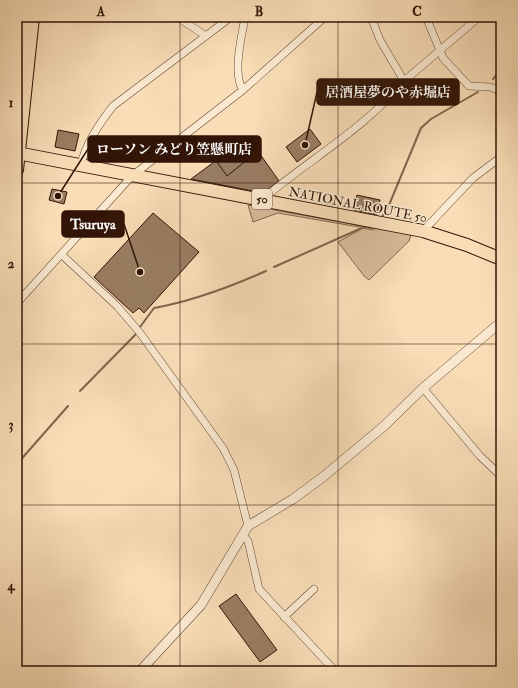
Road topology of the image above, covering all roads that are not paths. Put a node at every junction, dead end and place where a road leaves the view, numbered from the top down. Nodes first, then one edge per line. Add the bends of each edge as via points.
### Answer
1 (22, 17) edge
2 (32, 17) edge
3 (177, 17) edge
4 (231, 17) edge
5 (245, 17) edge
6 (326, 17) edge
7 (371, 17) edge
8 (426, 17) edge
9 (479, 17) edge
10 (206, 36) junction
11 (440, 51) junction
12 (17, 73) edge
13 (404, 82) junction
14 (243, 90) junction
15 (501, 92) edge
16 (18, 153) edge
17 (501, 157) edge
18 (81, 165) junction
19 (17, 170) edge
20 (132, 176) junction
21 (267, 200) junction
22 (422, 231) junction
23 (62, 255) junction
24 (501, 259) edge
25 (17, 303) edge
26 (501, 322) edge
27 (423, 388) junction
28 (501, 476) edge
29 (248, 526) junction
30 (242, 534) junction
31 (314, 589) dead end
32 (284, 617) junction
33 (140, 671) edge
34 (335, 671) edge

1 - 12 main road
2 - 16 main road
3 - 10 street
4 - 10 street
5 - 14 street via 238,73
6 - 14 street
7 - 13 street via 380,40
8 - 11 street
9 - 11 street
10 - 18 street via 113,106 101,122
11 - 13 street
11 - 15 street via 469,86 490,87
13 - 21 street via 369,116 270,194
14 - 20 street
16 - 18 main road, NATIONAL ROUTE 50 / 50
16 - 19 main road
17 - 22 street via 473,178
18 - 20 main road, NATIONAL ROUTE 50 / 50
20 - 21 main road, NATIONAL ROUTE 50 / 50
20 - 23 street
21 - 22 main road, NATIONAL ROUTE 50 / 50
22 - 24 main road, NATIONAL ROUTE 50 / 50
23 - 25 street
23 - 29 street via 117,306 140,333 223,448 234,470
26 - 27 street
27 - 28 street via 480,456
27 - 29 street via 384,426 323,477 293,499
29 - 30 street
30 - 32 street via 248,541 259,589
30 - 33 street via 201,605
31 - 32 street
32 - 34 street

